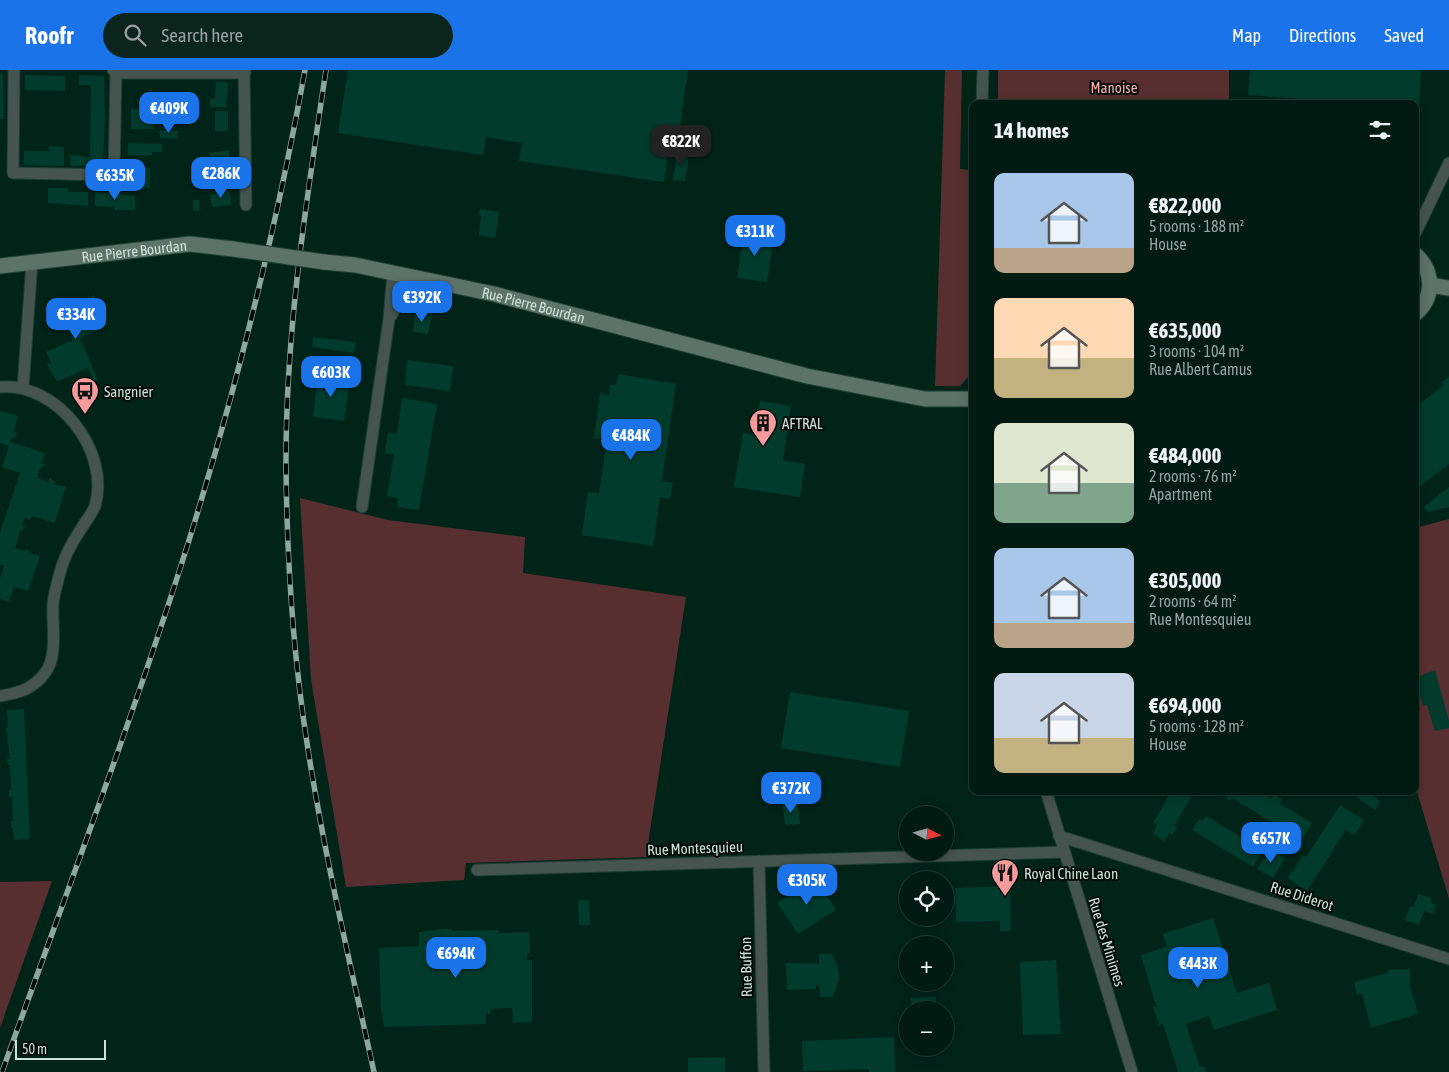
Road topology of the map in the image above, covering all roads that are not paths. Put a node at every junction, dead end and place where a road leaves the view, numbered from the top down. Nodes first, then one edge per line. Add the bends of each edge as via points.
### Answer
1 (14, 70) edge
2 (983, 70) edge
3 (244, 71) edge
4 (114, 72) edge
5 (982, 100) edge
6 (1449, 163) edge
7 (246, 204) dead end
8 (1419, 226) edge
9 (1419, 258) edge
10 (32, 262) junction
11 (0, 266) edge
12 (392, 272) junction
13 (416, 278) junction
14 (439, 283) junction
15 (1430, 285) junction
16 (1449, 288) edge
17 (398, 302) junction
18 (1419, 309) edge
19 (390, 319) junction
20 (0, 387) edge
21 (23, 388) junction
22 (969, 399) edge
23 (362, 507) dead end
24 (0, 696) edge
25 (1047, 795) edge
26 (1059, 836) junction
27 (1063, 852) junction
28 (759, 862) junction
29 (477, 870) dead end
30 (1449, 959) edge
31 (764, 1072) edge
32 (1132, 1072) edge

1 - 4 street via 13,173 114,175
2 - 5 street
3 - 4 street
3 - 7 street
6 - 8 street
9 - 15 street via 1426,266
10 - 11 street, Rue Pierre Bourdan
10 - 12 street, Rue Pierre Bourdan, bridge via 190,244
10 - 21 street
12 - 13 street, Rue Pierre Bourdan
12 - 19 street
13 - 14 street, Rue Pierre Bourdan
13 - 17 street via 413,287
14 - 17 street via 428,293
14 - 22 street, Rue Pierre Bourdan via 494,294 807,376 925,398
15 - 16 street
15 - 18 street via 1426,301
17 - 19 street
19 - 23 street
20 - 21 street
21 - 24 street via 52,402 71,417 93,460 95,507 69,548 60,570 53,605 54,643 47,672 28,690
25 - 26 street, Rue des Minimes
26 - 27 street, Rue des Minimes
26 - 30 street, Rue Diderot
27 - 28 street, Rue Montesquieu
27 - 32 street, Rue des Minimes
28 - 29 street, Rue Montesquieu
28 - 31 street, Rue Buffon

